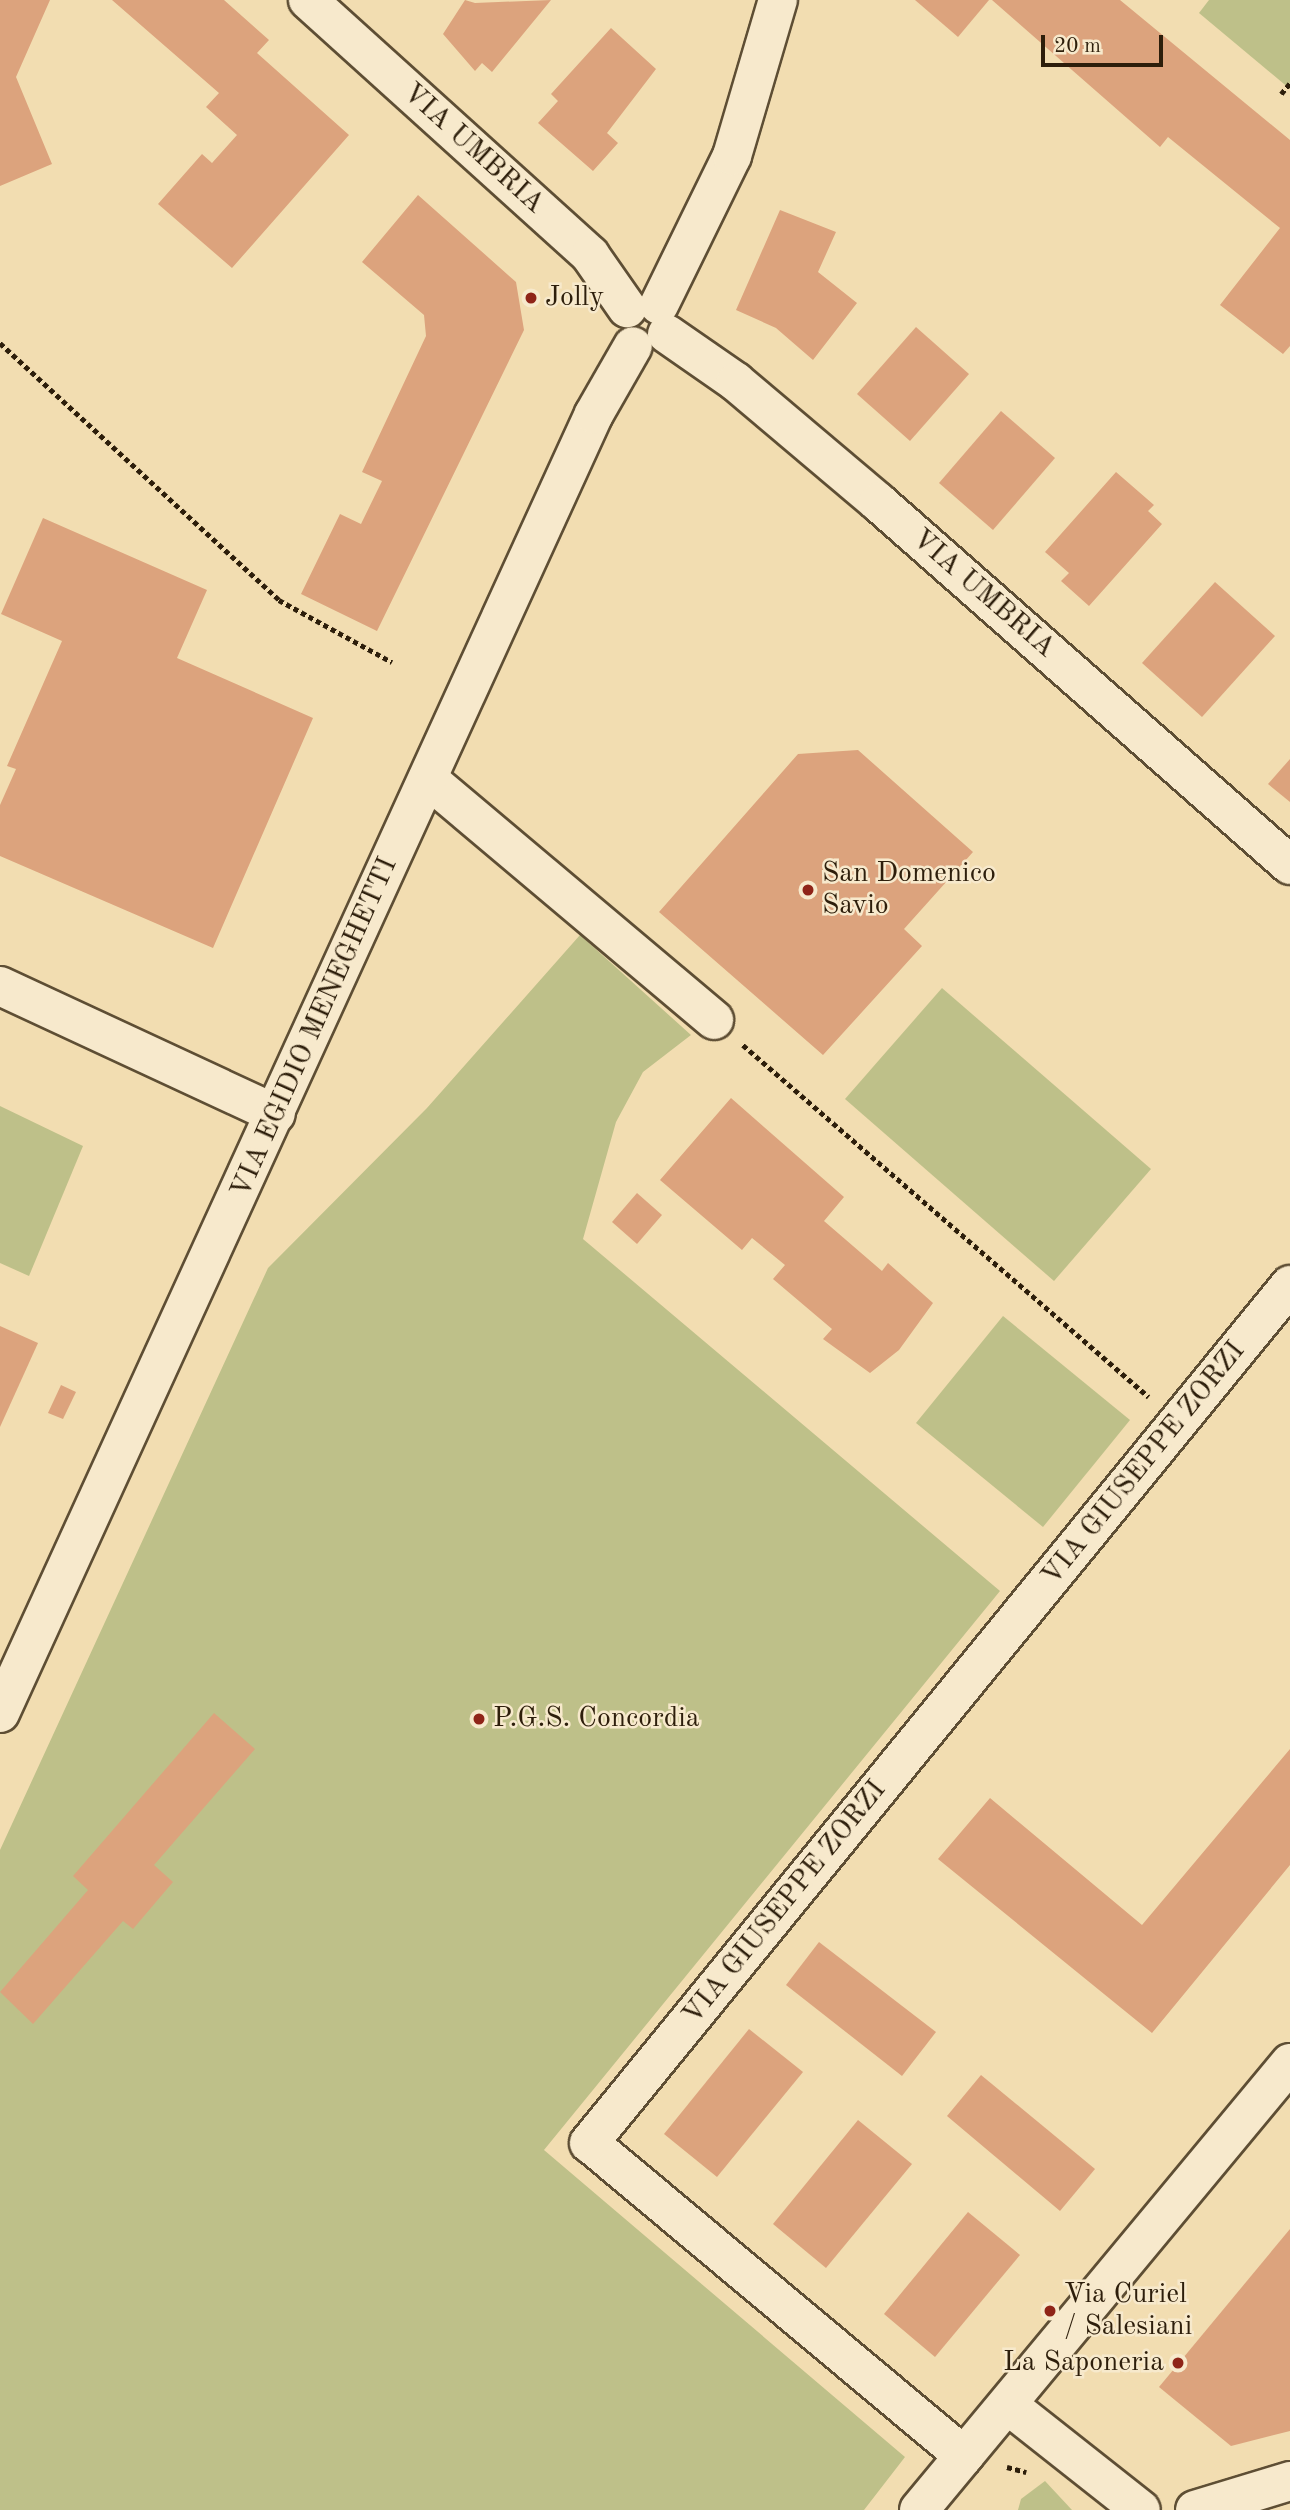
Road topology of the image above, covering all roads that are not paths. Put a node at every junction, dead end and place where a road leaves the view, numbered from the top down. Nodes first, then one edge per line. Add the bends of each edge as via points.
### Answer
1 (308, 0) edge
2 (778, 0) edge
3 (646, 323) junction
4 (428, 779) junction
5 (1290, 865) edge
6 (0, 986) edge
7 (714, 1020) road end
8 (276, 1114) junction
9 (1290, 1285) edge
10 (0, 1713) edge
11 (1290, 2063) edge
12 (1008, 2404) junction
13 (964, 2456) junction
14 (1290, 2481) edge
15 (919, 2510) edge
16 (1141, 2510) edge
17 (1195, 2510) edge

1 - 3 street, VIA UMBRIA via 590,255
2 - 3 street, VIA EGIDIO MENEGHETTI via 732,156
3 - 4 street, VIA EGIDIO MENEGHETTI via 594,414
3 - 5 street, VIA UMBRIA via 736,382
4 - 7 street
4 - 8 street, VIA EGIDIO MENEGHETTI
6 - 8 street
8 - 10 street, VIA EGIDIO MENEGHETTI
9 - 13 street, VIA GIUSEPPE ZORZI via 589,2143
11 - 12 street
12 - 13 street
12 - 16 street
13 - 15 street
14 - 17 street

